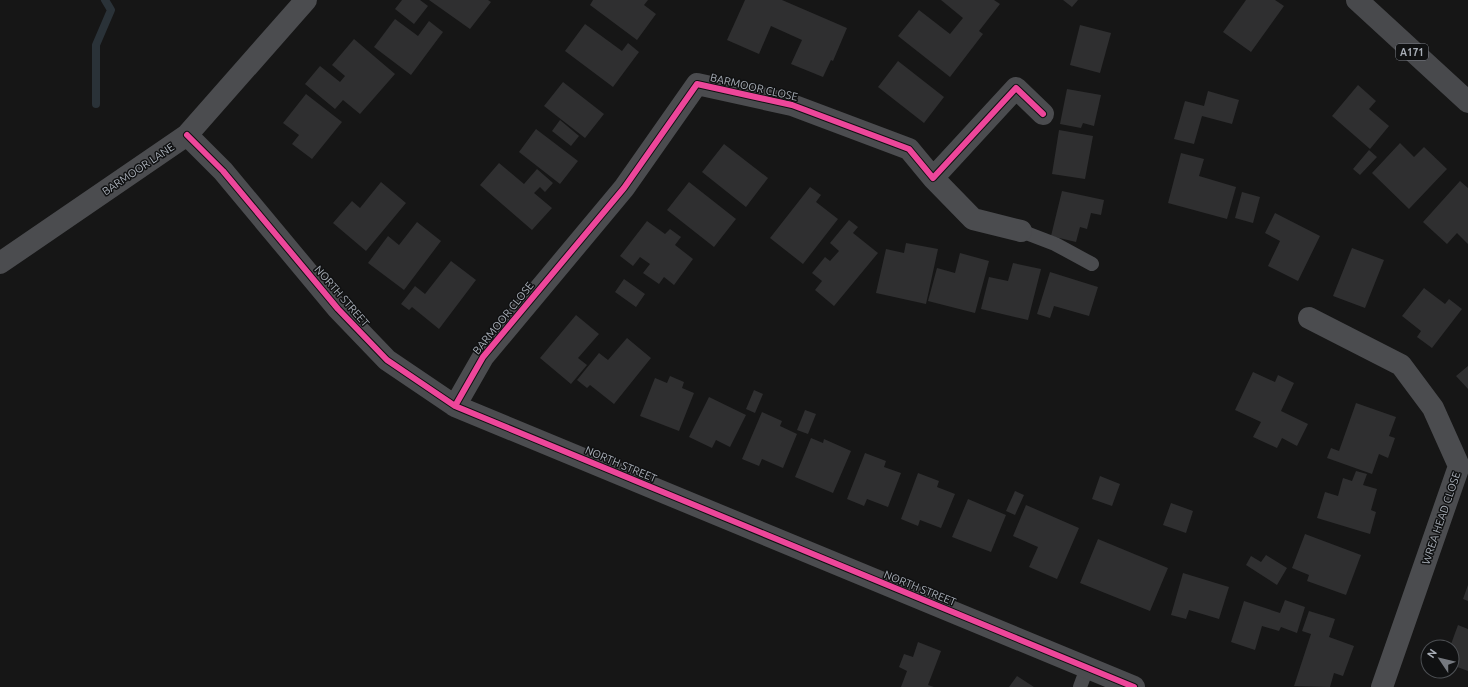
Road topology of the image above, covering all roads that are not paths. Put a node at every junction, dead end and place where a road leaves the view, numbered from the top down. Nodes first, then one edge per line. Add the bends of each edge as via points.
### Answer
1 (306, 0) edge
2 (1358, 0) edge
3 (1468, 102) edge
4 (1043, 114) dead end
5 (187, 135) junction
6 (933, 178) junction
7 (1021, 231) joint
8 (0, 263) edge
9 (1092, 264) dead end
10 (1309, 318) dead end
11 (456, 406) junction
12 (1084, 677) edge
13 (1134, 687) edge
14 (1382, 687) edge

1 - 5 street, BARMOOR LANE
2 - 3 highway, A171
4 - 6 street via 1016,88
5 - 8 street, BARMOOR LANE
5 - 11 street, NORTH STREET via 223,171 338,309 387,360
6 - 7 street via 973,219
6 - 11 street, BARMOOR CLOSE via 909,149 792,105 697,84 624,188 483,357
7 - 9 lane via 1055,244
10 - 14 street, WREA HEAD CLOSE via 1401,365 1433,408 1458,466
11 - 12 street, NORTH STREET
12 - 13 street, NORTH STREET

